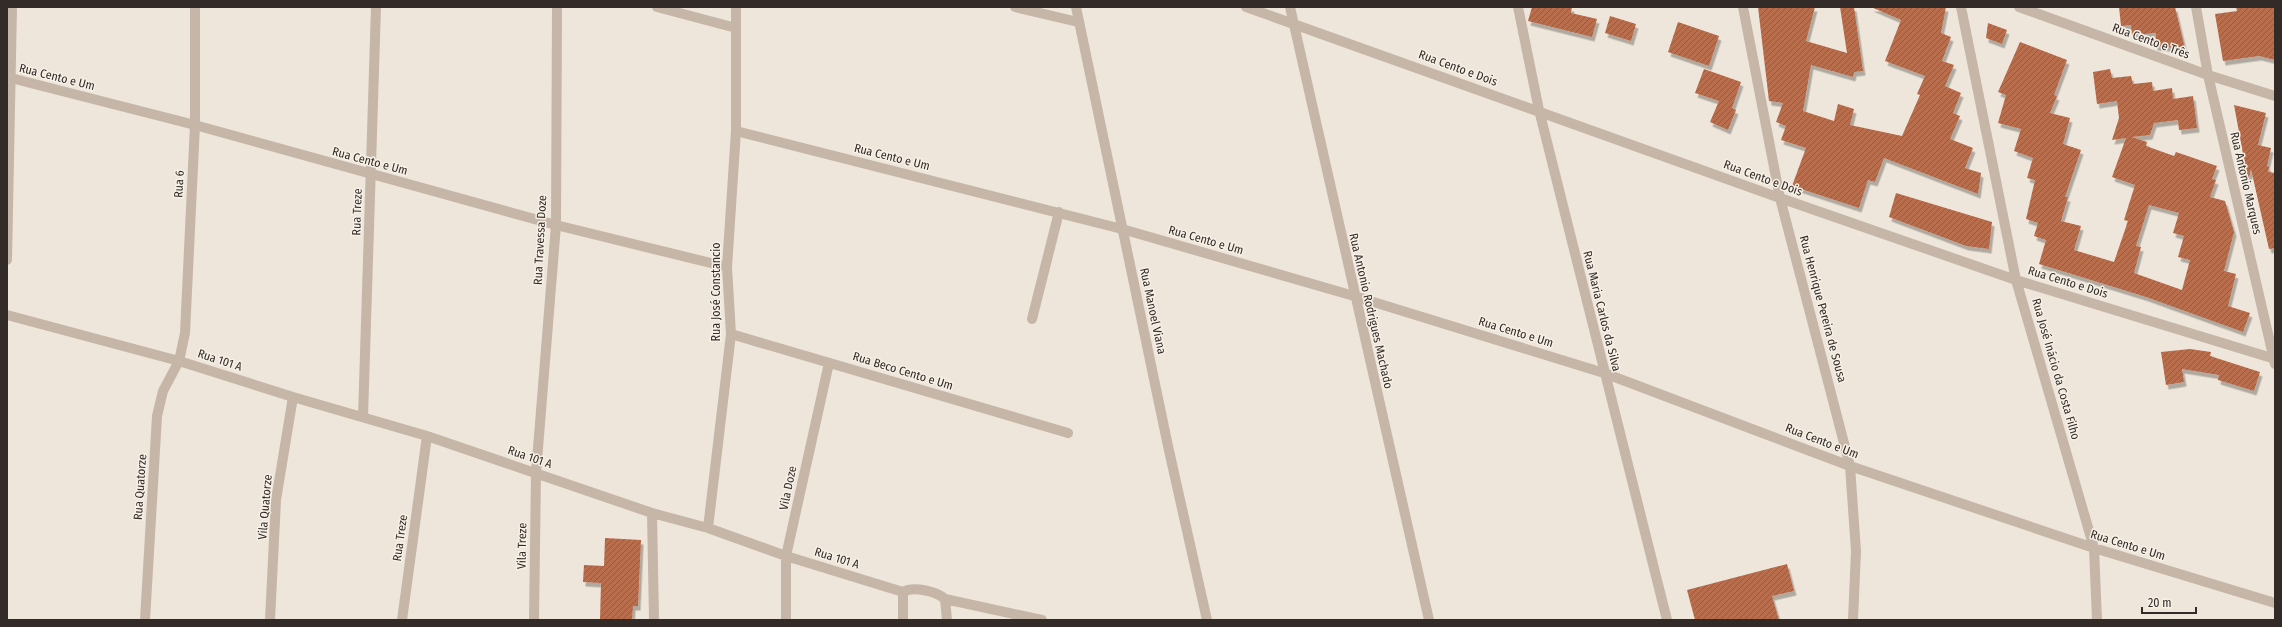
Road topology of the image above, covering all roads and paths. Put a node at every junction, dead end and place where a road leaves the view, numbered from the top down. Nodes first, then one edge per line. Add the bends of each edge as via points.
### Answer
1 (12, 7) edge
2 (195, 7) edge
3 (376, 7) edge
4 (557, 7) edge
5 (657, 7) edge
6 (736, 7) edge
7 (1015, 7) edge
8 (1076, 7) edge
9 (1246, 7) edge
10 (1290, 7) edge
11 (1518, 7) edge
12 (1743, 7) edge
13 (1961, 7) edge
14 (2019, 7) edge
15 (2196, 7) edge
16 (1078, 22) junction
17 (1293, 23) junction
18 (736, 28) junction
19 (2208, 75) junction
20 (9, 78) edge
21 (2275, 96) edge
22 (1539, 110) junction
23 (195, 125) junction
24 (736, 131) junction
25 (371, 175) junction
26 (1780, 198) junction
27 (1059, 212) junction
28 (556, 224) junction
29 (1122, 229) junction
30 (7, 260) edge
31 (727, 267) junction
32 (2016, 280) junction
33 (1354, 296) junction
34 (7, 315) edge
35 (1032, 319) dead end
36 (731, 334) junction
37 (180, 361) junction
38 (2275, 361) edge
39 (829, 362) junction
40 (1604, 373) junction
41 (293, 397) junction
42 (363, 417) junction
43 (1068, 433) dead end
44 (427, 436) junction
45 (1850, 466) junction
46 (536, 473) junction
47 (652, 513) junction
48 (708, 528) junction
49 (2094, 548) junction
50 (786, 556) junction
51 (902, 592) junction
52 (945, 599) junction
53 (2275, 603) edge
54 (145, 620) edge
55 (270, 620) edge
56 (402, 620) edge
57 (534, 620) edge
58 (654, 620) edge
59 (786, 620) edge
60 (903, 620) edge
61 (947, 620) edge
62 (1042, 620) edge
63 (1207, 620) edge
64 (1429, 620) edge
65 (1668, 620) edge
66 (1854, 620) edge
67 (2097, 620) edge

1 - 20 street
2 - 23 street, Rua 6
3 - 25 street, Rua Treze
4 - 28 street, Rua Travessa Doze
5 - 18 street
6 - 18 street, Rua José Constancio
7 - 16 street
8 - 16 street, Rua Manoel Viana
9 - 17 street, Rua Cento e Dois
10 - 17 street, Rua Antonio Rodrigues Machado
11 - 22 street, Rua Maria Carlos da Silva
12 - 26 street, Rua Henrique Pereira de Sousa
13 - 32 street, Rua José Inácio da Costa Filho
14 - 19 street, Rua Cento e Três
15 - 19 street, Rua Antonio Marques
16 - 29 street, Rua Manoel Viana
17 - 22 street, Rua Cento e Dois
17 - 33 street, Rua Antonio Rodrigues Machado
18 - 24 street, Rua José Constancio
19 - 21 street, Rua Cento e Três
19 - 38 street, Rua Antonio Marques
20 - 23 street, Rua Cento e Um
20 - 30 street
22 - 26 street, Rua Cento e Dois
22 - 40 street, Rua Maria Carlos da Silva
23 - 25 street, Rua Cento e Um
23 - 37 street, Rua 6 via 185,333
24 - 27 street, Rua Cento e Um
24 - 31 street, Rua José Constancio
25 - 28 street, Rua Cento e Um
25 - 42 street, Rua Treze
26 - 32 street, Rua Cento e Dois
26 - 45 street, Rua Henrique Pereira de Sousa
27 - 29 street, Rua Cento e Um
27 - 35 street
28 - 31 street, Rua Cento e Um
28 - 46 street, Rua Travessa Doze
29 - 33 street, Rua Cento e Um
29 - 63 street, Rua Manoel Viana
31 - 36 street, Rua José Constancio
32 - 38 street, Rua Cento e Dois
32 - 49 street, Rua José Inácio da Costa Filho
33 - 40 street, Rua Cento e Um
33 - 64 street, Rua Antonio Rodrigues Machado
34 - 37 street, Rua 101 A
36 - 39 street, Rua Beco Cento e Um
36 - 48 street, Rua José Constancio
37 - 41 street, Rua 101 A
37 - 54 street, Rua Quatorze via 163,391 157,416
39 - 43 street, Rua Beco Cento e Um
39 - 50 street, Vila Doze
40 - 45 street, Rua Cento e Um
40 - 65 street, Rua Maria Carlos da Silva
41 - 42 street, Rua 101 A
41 - 55 street, Vila Quatorze via 276,500
42 - 44 street, Rua 101 A
44 - 46 street, Rua 101 A
44 - 56 street, Rua Treze
45 - 49 street, Rua Cento e Um
45 - 66 street, Rua Henrique Pereira de Sousa via 1856,551
46 - 47 street, Rua 101 A
46 - 57 street, Vila Treze
47 - 48 street, Rua 101 A
47 - 58 street
48 - 50 street, Rua 101 A
49 - 53 street, Rua Cento e Um
49 - 67 street, Rua José Inácio da Costa Filho
50 - 51 street, Rua 101 A
50 - 59 street, Vila Doze
51 - 52 street, Rua 101 A via 911,589 921,590
51 - 60 street
52 - 61 street
52 - 62 street, Rua 101 A

